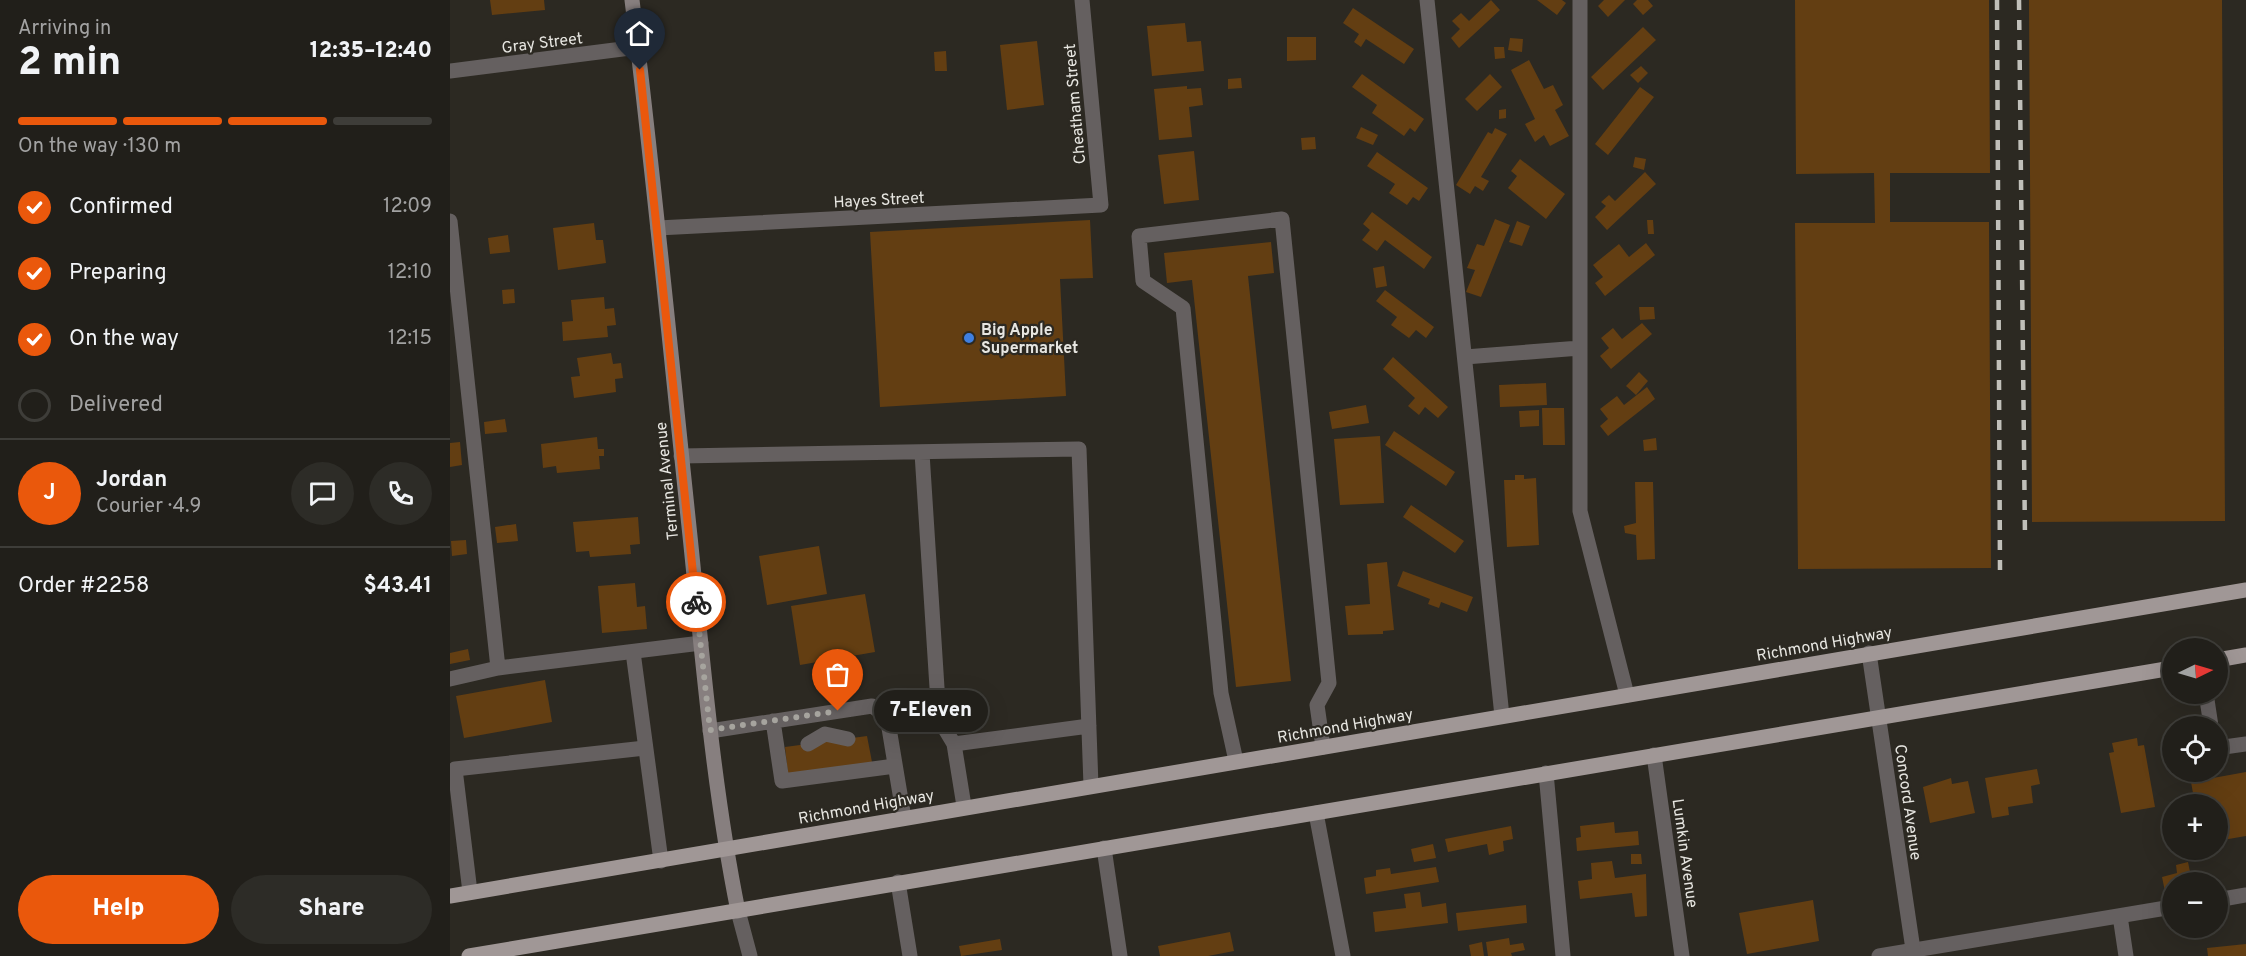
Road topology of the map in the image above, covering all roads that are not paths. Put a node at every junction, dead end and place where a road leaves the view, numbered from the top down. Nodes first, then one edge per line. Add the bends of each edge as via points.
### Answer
1 (632, 0) edge
2 (1082, 0) edge
3 (1427, 0) edge
4 (1580, 0) edge
5 (638, 47) junction
6 (450, 71) edge
7 (1101, 205) joint
8 (450, 221) edge
9 (658, 228) junction
10 (1580, 348) junction
11 (1464, 357) junction
12 (922, 453) junction
13 (681, 456) junction
14 (2246, 590) edge
15 (701, 643) junction
16 (633, 651) junction
17 (1869, 653) junction
18 (2246, 655) edge
19 (2228, 658) edge
20 (498, 668) junction
21 (2162, 670) edge
22 (450, 679) edge
23 (1627, 695) junction
24 (822, 714) junction
25 (1502, 716) junction
26 (1878, 716) junction
27 (772, 721) junction
28 (1089, 726) junction
29 (710, 730) junction
30 (825, 734) junction
31 (848, 739) dead end
32 (808, 744) dead end
33 (954, 744) junction
34 (2246, 744) edge
35 (2228, 746) edge
36 (1323, 747) junction
37 (645, 748) junction
38 (1654, 755) junction
39 (1236, 761) junction
40 (852, 765) dead end
41 (895, 766) junction
42 (452, 769) edge
43 (812, 772) dead end
44 (1546, 773) junction
45 (832, 776) junction
46 (1091, 786) junction
47 (964, 806) junction
48 (1316, 813) junction
49 (904, 818) junction
50 (1104, 848) junction
51 (726, 849) junction
52 (661, 861) junction
53 (898, 882) junction
54 (470, 892) junction
55 (2246, 895) edge
56 (450, 896) edge
57 (2228, 898) edge
58 (2162, 909) edge
59 (738, 910) junction
60 (2120, 916) junction
61 (1913, 953) edge
62 (469, 956) edge
63 (750, 956) edge
64 (910, 956) edge
65 (1120, 956) edge
66 (1343, 956) edge
67 (1563, 956) edge
68 (1682, 956) edge
69 (1879, 956) edge
70 (2126, 956) edge

1 - 5 street, Terminal Avenue
2 - 7 street, Cheatham Street
3 - 11 street
4 - 10 street
5 - 6 street, Gray Street
5 - 9 street, Terminal Avenue
7 - 9 street, Hayes Street
8 - 20 street
9 - 13 street, Terminal Avenue
10 - 11 street
10 - 23 street via 1580,511
11 - 25 street
12 - 13 street
12 - 28 street via 1079,449
12 - 33 street via 939,719
13 - 15 street, Terminal Avenue
14 - 17 main road, Richmond Highway
15 - 16 street
15 - 29 street, Terminal Avenue
16 - 20 street
16 - 37 street
17 - 23 main road, Richmond Highway
17 - 26 street, Concord Avenue
18 - 19 main road
20 - 22 street
21 - 26 main road
23 - 25 main road, Richmond Highway
24 - 27 street
24 - 30 street
24 - 41 street via 872,706 880,710 887,716
25 - 36 main road, Richmond Highway
26 - 38 main road
26 - 61 street, Concord Avenue
27 - 29 street
27 - 45 street via 783,781
28 - 33 street
28 - 46 street
29 - 51 street, Terminal Avenue
30 - 31 street
30 - 32 street
33 - 47 street
34 - 35 street
36 - 39 main road, Richmond Highway
36 - 39 street via 1317,705 1329,683 1282,219 1139,236 1143,281 1183,308 1221,693
37 - 42 street
37 - 52 street
38 - 44 main road
38 - 68 street, Lumkin Avenue
39 - 46 main road, Richmond Highway
40 - 45 street
41 - 45 street
41 - 49 street
42 - 54 street
43 - 45 street
44 - 48 main road
44 - 67 street
46 - 47 main road, Richmond Highway
47 - 49 main road, Richmond Highway
48 - 50 main road
48 - 66 street
49 - 51 main road, Richmond Highway
50 - 53 main road
50 - 65 street
51 - 52 main road, Richmond Highway
51 - 59 street, Terminal Avenue
52 - 54 main road, Richmond Highway
53 - 59 main road
53 - 64 street
54 - 56 main road, Richmond Highway
55 - 57 street
58 - 60 street
59 - 62 main road
59 - 63 street, Terminal Avenue
60 - 61 street
60 - 70 street
61 - 69 street

